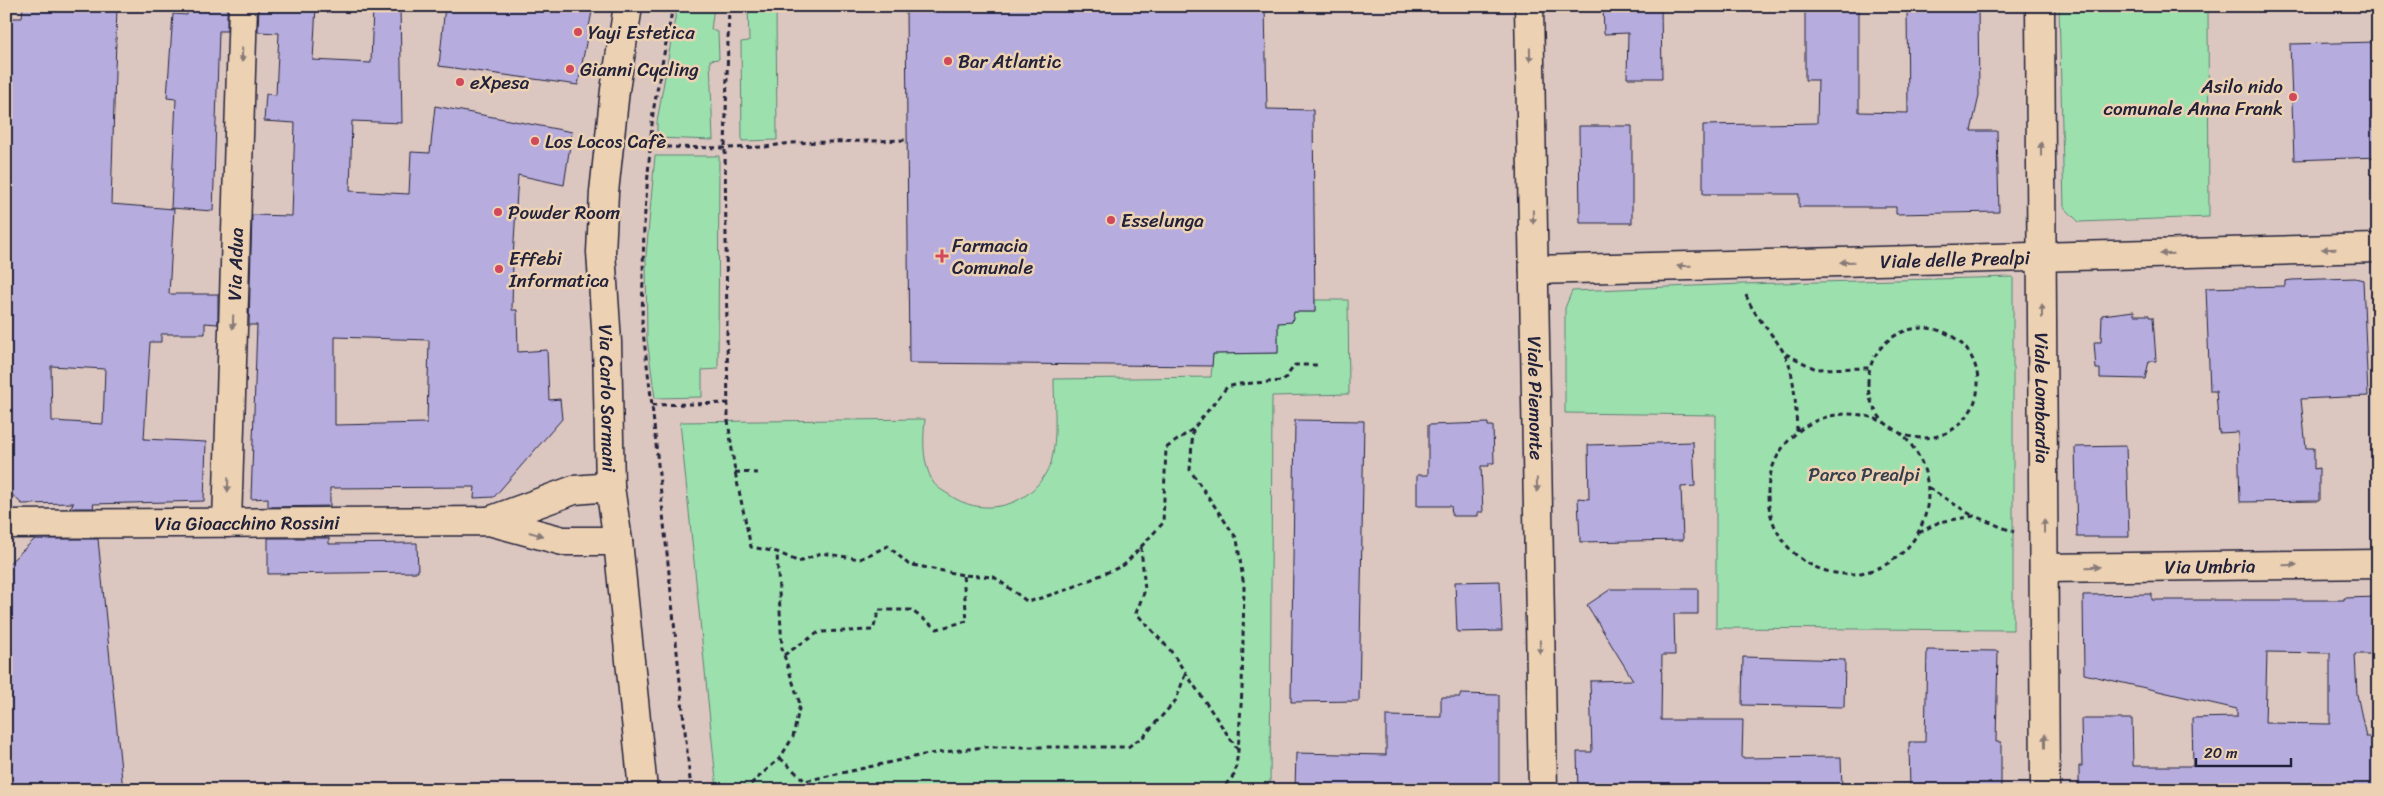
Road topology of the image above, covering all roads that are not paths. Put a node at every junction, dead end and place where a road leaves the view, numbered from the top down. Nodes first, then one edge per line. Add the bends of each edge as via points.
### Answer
1 (243, 6) edge
2 (628, 6) edge
3 (1529, 6) edge
4 (2040, 6) edge
5 (2378, 248) edge
6 (2042, 257) junction
7 (1534, 270) junction
8 (610, 487) junction
9 (490, 521) junction
10 (227, 523) junction
11 (6, 524) edge
12 (618, 541) junction
13 (2378, 564) edge
14 (2044, 568) junction
15 (643, 790) edge
16 (1543, 790) edge
17 (2045, 790) edge

1 -> 10 street, Via Adua
2 - 8 street, Via Carlo Sormani via 614,99 601,252
3 -> 7 street, Viale Piemonte
6 -> 4 street, Viale Lombardia
5 -> 6 street, Viale delle Prealpi
6 -> 7 street, Viale delle Prealpi
14 -> 6 street, Viale Lombardia
7 -> 16 street, Viale Piemonte
8 - 9 street, Via Gioacchino Rossini via 574,490
8 - 12 street, Via Carlo Sormani
9 - 10 street, Via Gioacchino Rossini
9 -> 12 street, Via Gioacchino Rossini via 563,541
10 - 11 street, Via Gioacchino Rossini
12 - 15 street, Via Carlo Sormani
14 -> 13 street, Via Umbria
17 -> 14 street, Viale Lombardia

